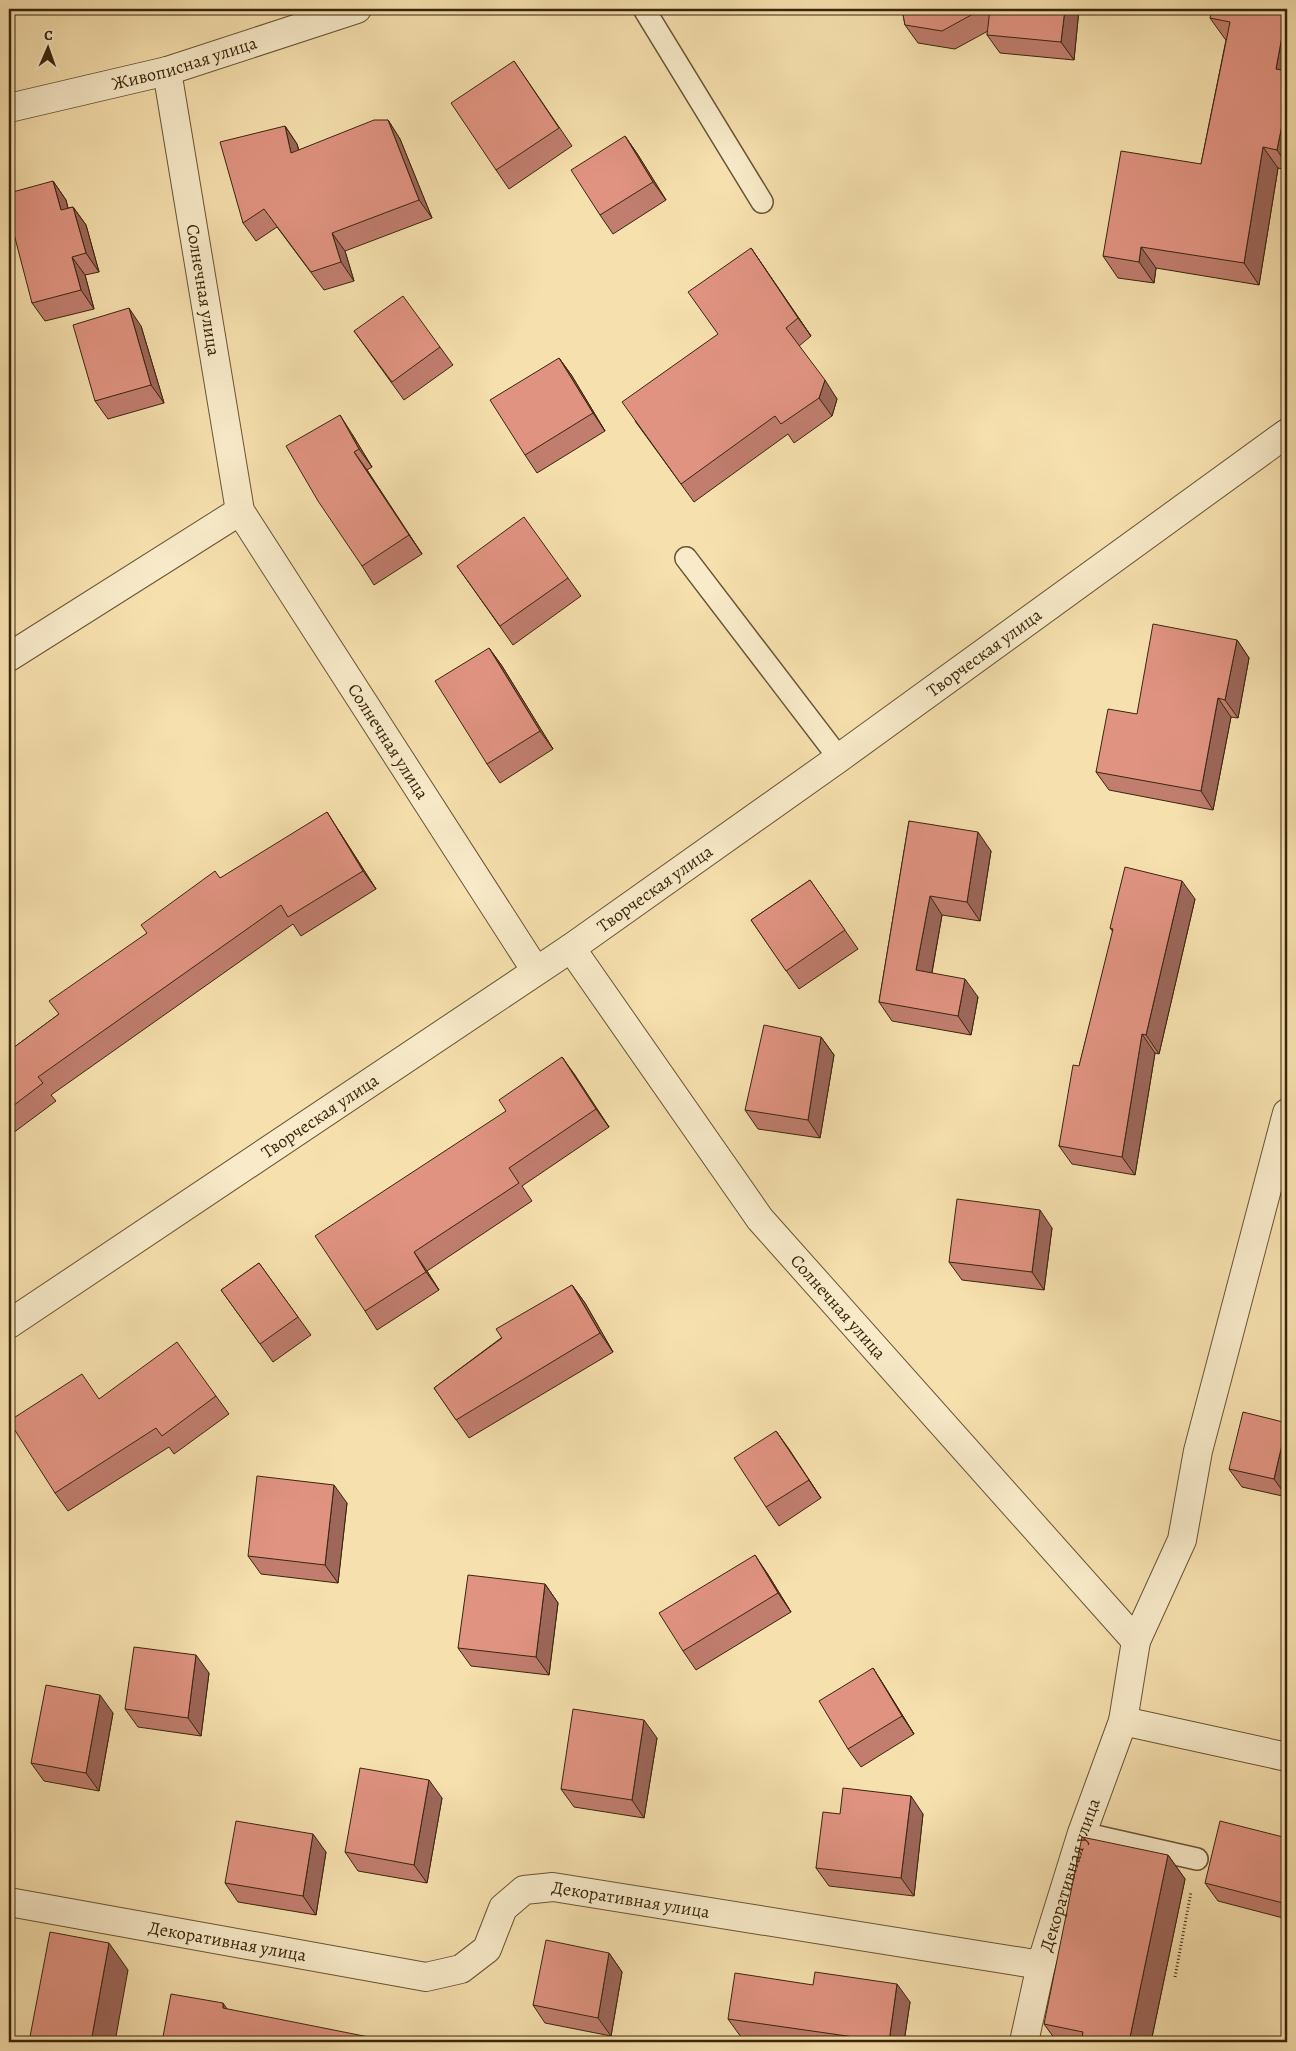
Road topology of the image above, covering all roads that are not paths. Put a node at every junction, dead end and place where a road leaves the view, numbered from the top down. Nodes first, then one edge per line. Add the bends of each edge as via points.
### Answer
1 (357, 9) edge
2 (644, 9) edge
3 (167, 71) junction
4 (9, 108) edge
5 (762, 202) dead end
6 (1287, 433) edge
7 (240, 511) junction
8 (686, 558) dead end
9 (9, 658) edge
10 (839, 758) junction
11 (571, 948) junction
12 (536, 971) junction
13 (1287, 1113) edge
14 (9, 1324) edge
15 (1136, 1641) junction
16 (1123, 1721) junction
17 (1287, 1758) edge
18 (1082, 1833) junction
19 (1197, 1859) road end
20 (9, 1902) edge
21 (1041, 1965) junction
22 (1024, 2042) edge

1 - 3 street, Живописная улица
2 - 5 lane
3 - 4 street, Живописная улица
3 - 7 street, Солнечная улица
6 - 10 street, Творческая улица
7 - 9 street
7 - 12 street, Солнечная улица
8 - 10 lane
10 - 11 street, Творческая улица
11 - 12 street, Творческая улица
11 - 15 street, Солнечная улица via 760,1219
12 - 14 street, Творческая улица
13 - 15 street, Декоративная улица via 1198,1451 1182,1540
15 - 16 street, Декоративная улица
16 - 17 street
16 - 18 street, Декоративная улица
18 - 19 lane
18 - 21 street, Декоративная улица
20 - 21 street, Декоративная улица via 426,1977 461,1969 487,1949 503,1908 524,1890 553,1886
21 - 22 street

